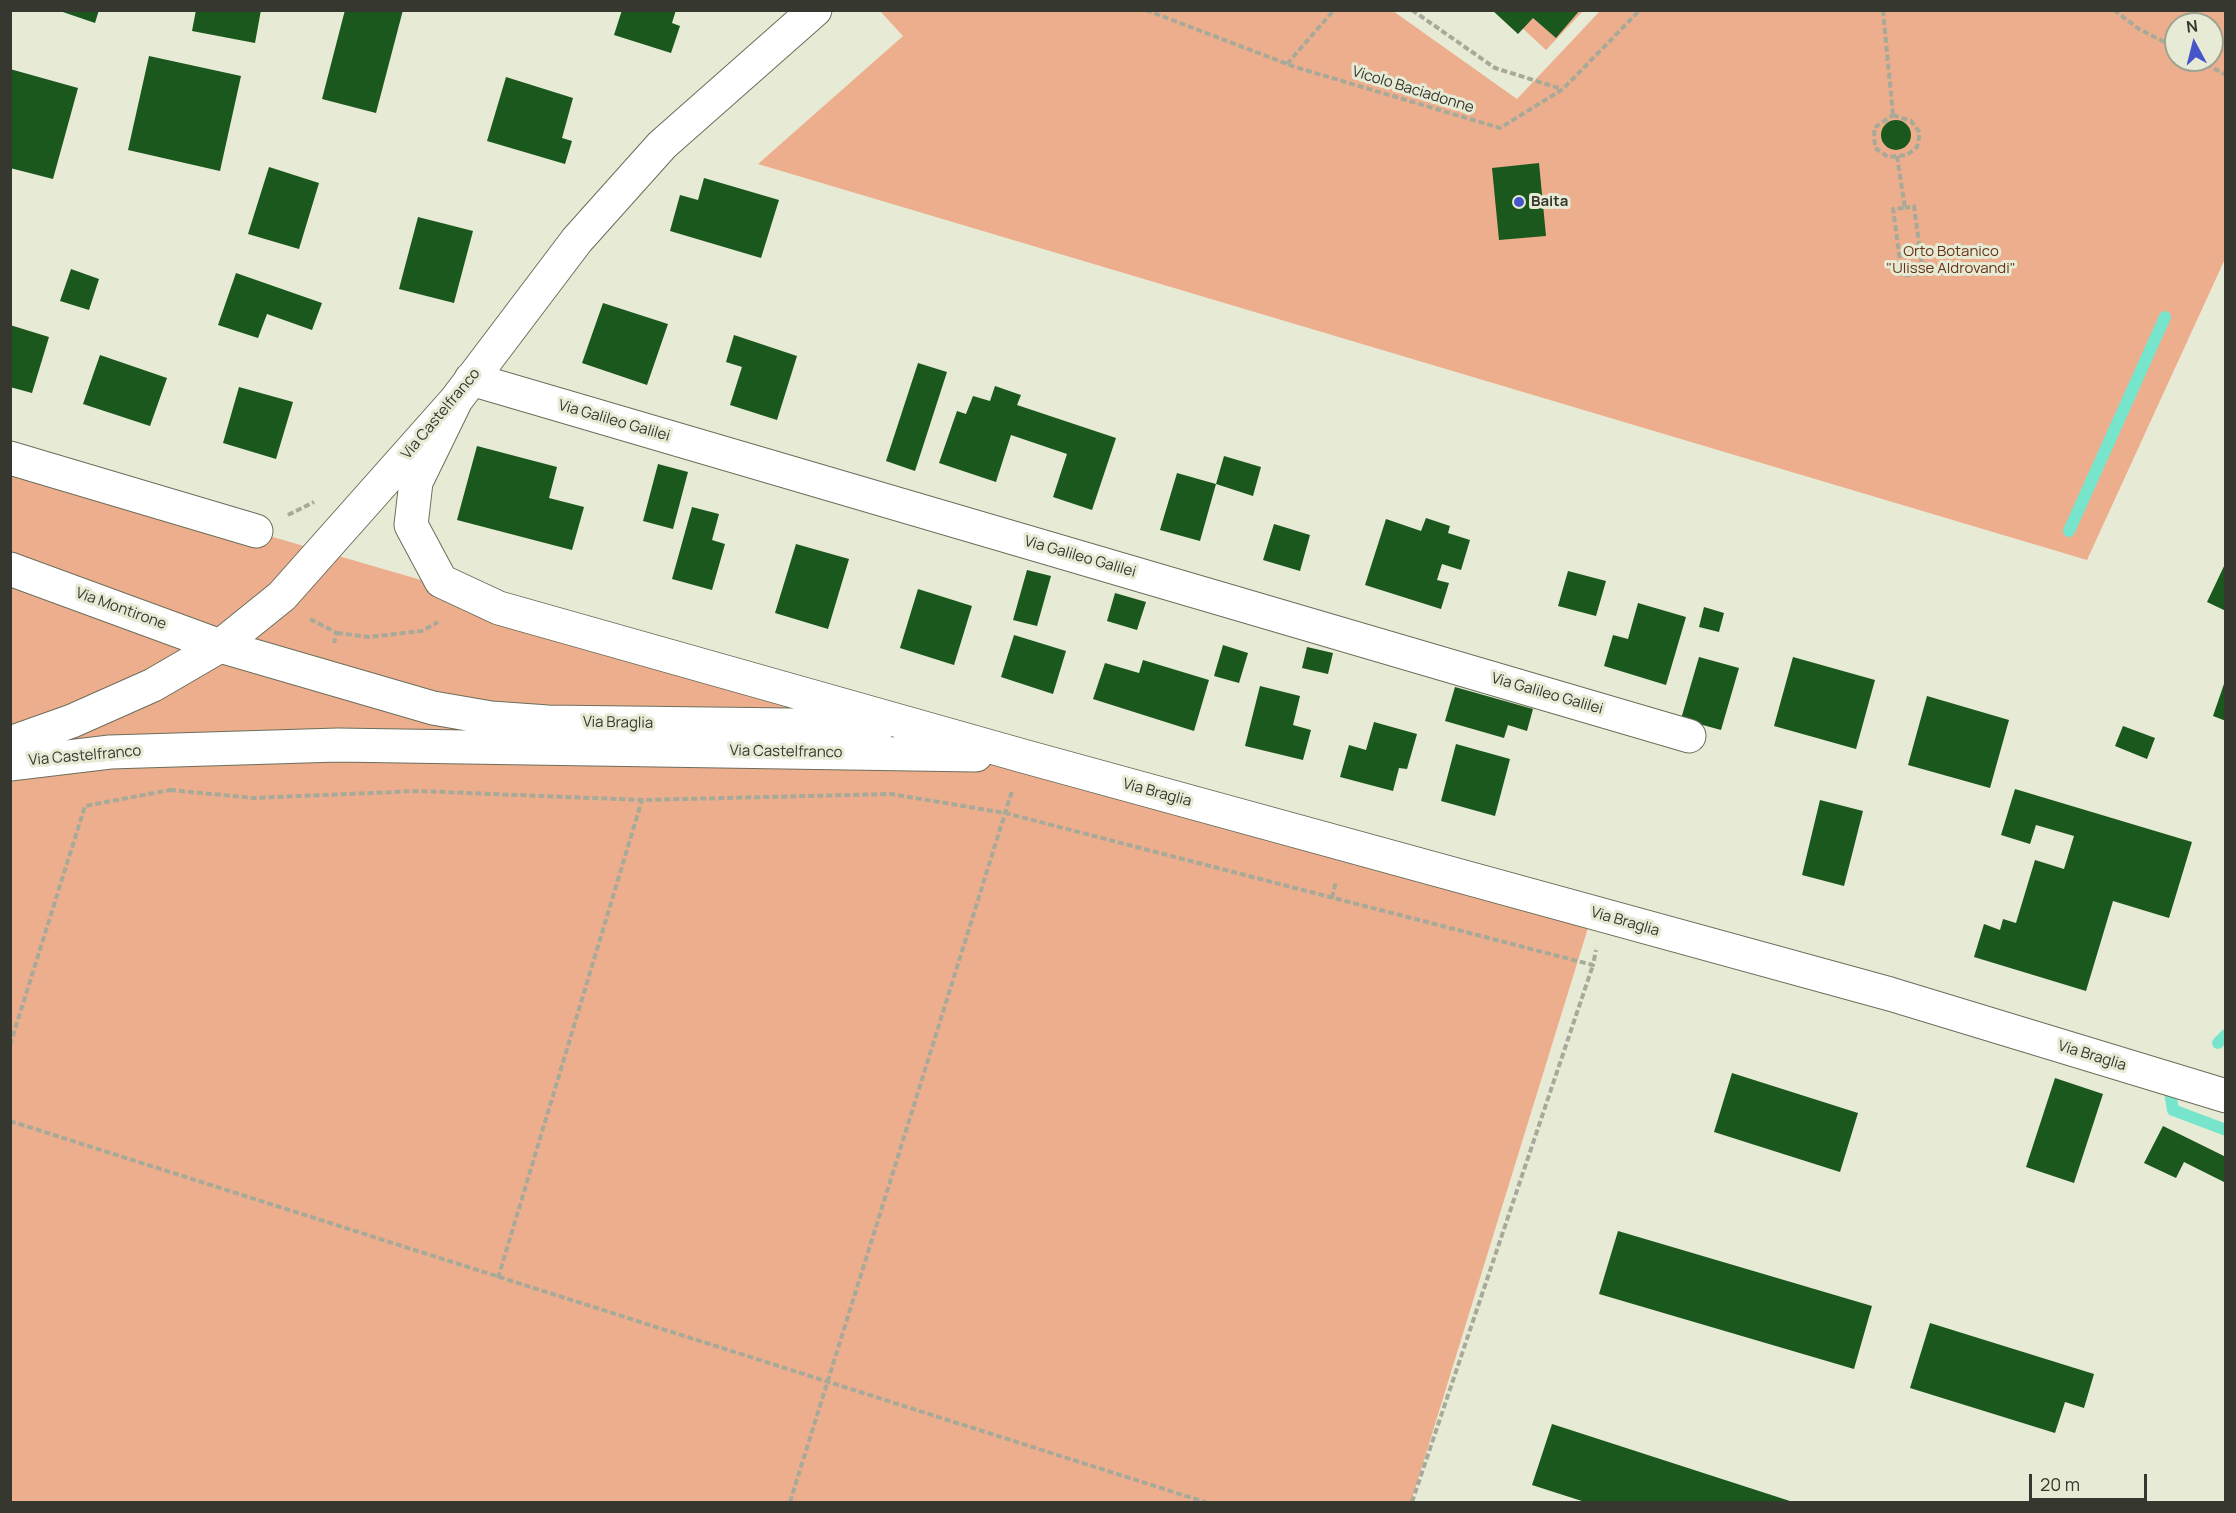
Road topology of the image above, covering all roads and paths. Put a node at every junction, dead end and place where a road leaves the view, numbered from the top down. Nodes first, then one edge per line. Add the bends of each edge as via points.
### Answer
1 (815, 10) edge
2 (1146, 10) edge
3 (1334, 10) edge
4 (1412, 10) edge
5 (1640, 10) edge
6 (1883, 10) edge
7 (2114, 10) edge
8 (2164, 42) edge
9 (1287, 64) junction
10 (1563, 89) junction
11 (1893, 115) junction
12 (1898, 156) junction
13 (1905, 208) junction
14 (464, 390) junction
15 (10, 458) edge
16 (256, 531) dead end
17 (14, 569) edge
18 (220, 646) junction
19 (1689, 736) dead end
20 (10, 743) edge
21 (1023, 756) junction
22 (10, 764) edge
23 (170, 790) dead end
24 (642, 800) junction
25 (1005, 813) junction
26 (1597, 947) dead end
27 (1593, 965) junction
28 (2226, 1096) edge
29 (10, 1121) edge
30 (498, 1278) junction
31 (827, 1383) junction
32 (790, 1503) edge
33 (1205, 1503) edge
34 (1412, 1503) edge

1 - 14 street, Via Castelfranco via 662,145 577,240
2 - 9 path, Vicolo Baciadonne
3 - 9 path
4 - 10 path via 1495,68
5 - 10 path, Vicolo Baciadonne
6 - 11 path
7 - 8 path
9 - 10 path, Vicolo Baciadonne via 1500,128
11 - 12 path via 1874,128 1875,148 1888,157
11 - 12 path via 1911,121 1920,133 1917,147
12 - 13 path
13 - 13 path via 1893,209 1902,276 1923,273 1914,207
14 - 18 street, Via Castelfranco via 282,596
14 - 19 street, Via Galileo Galilei
14 - 21 street, Via Braglia via 416,482 411,525 441,581 499,608
15 - 16 street
17 - 18 street, Via Montirone
18 - 20 street, Via Castelfranco via 153,685
18 - 21 street, Via Braglia via 433,708 491,718 850,727 911,734
21 - 22 street, Via Castelfranco via 338,745 110,752
21 - 25 path
21 - 28 street, Via Braglia via 1890,993
23 - 24 path via 254,798 418,791
24 - 25 path via 891,794
24 - 30 path
25 - 27 path
25 - 31 path
26 - 27 path
27 - 34 path
29 - 30 path
30 - 31 path
31 - 32 path
31 - 33 path

